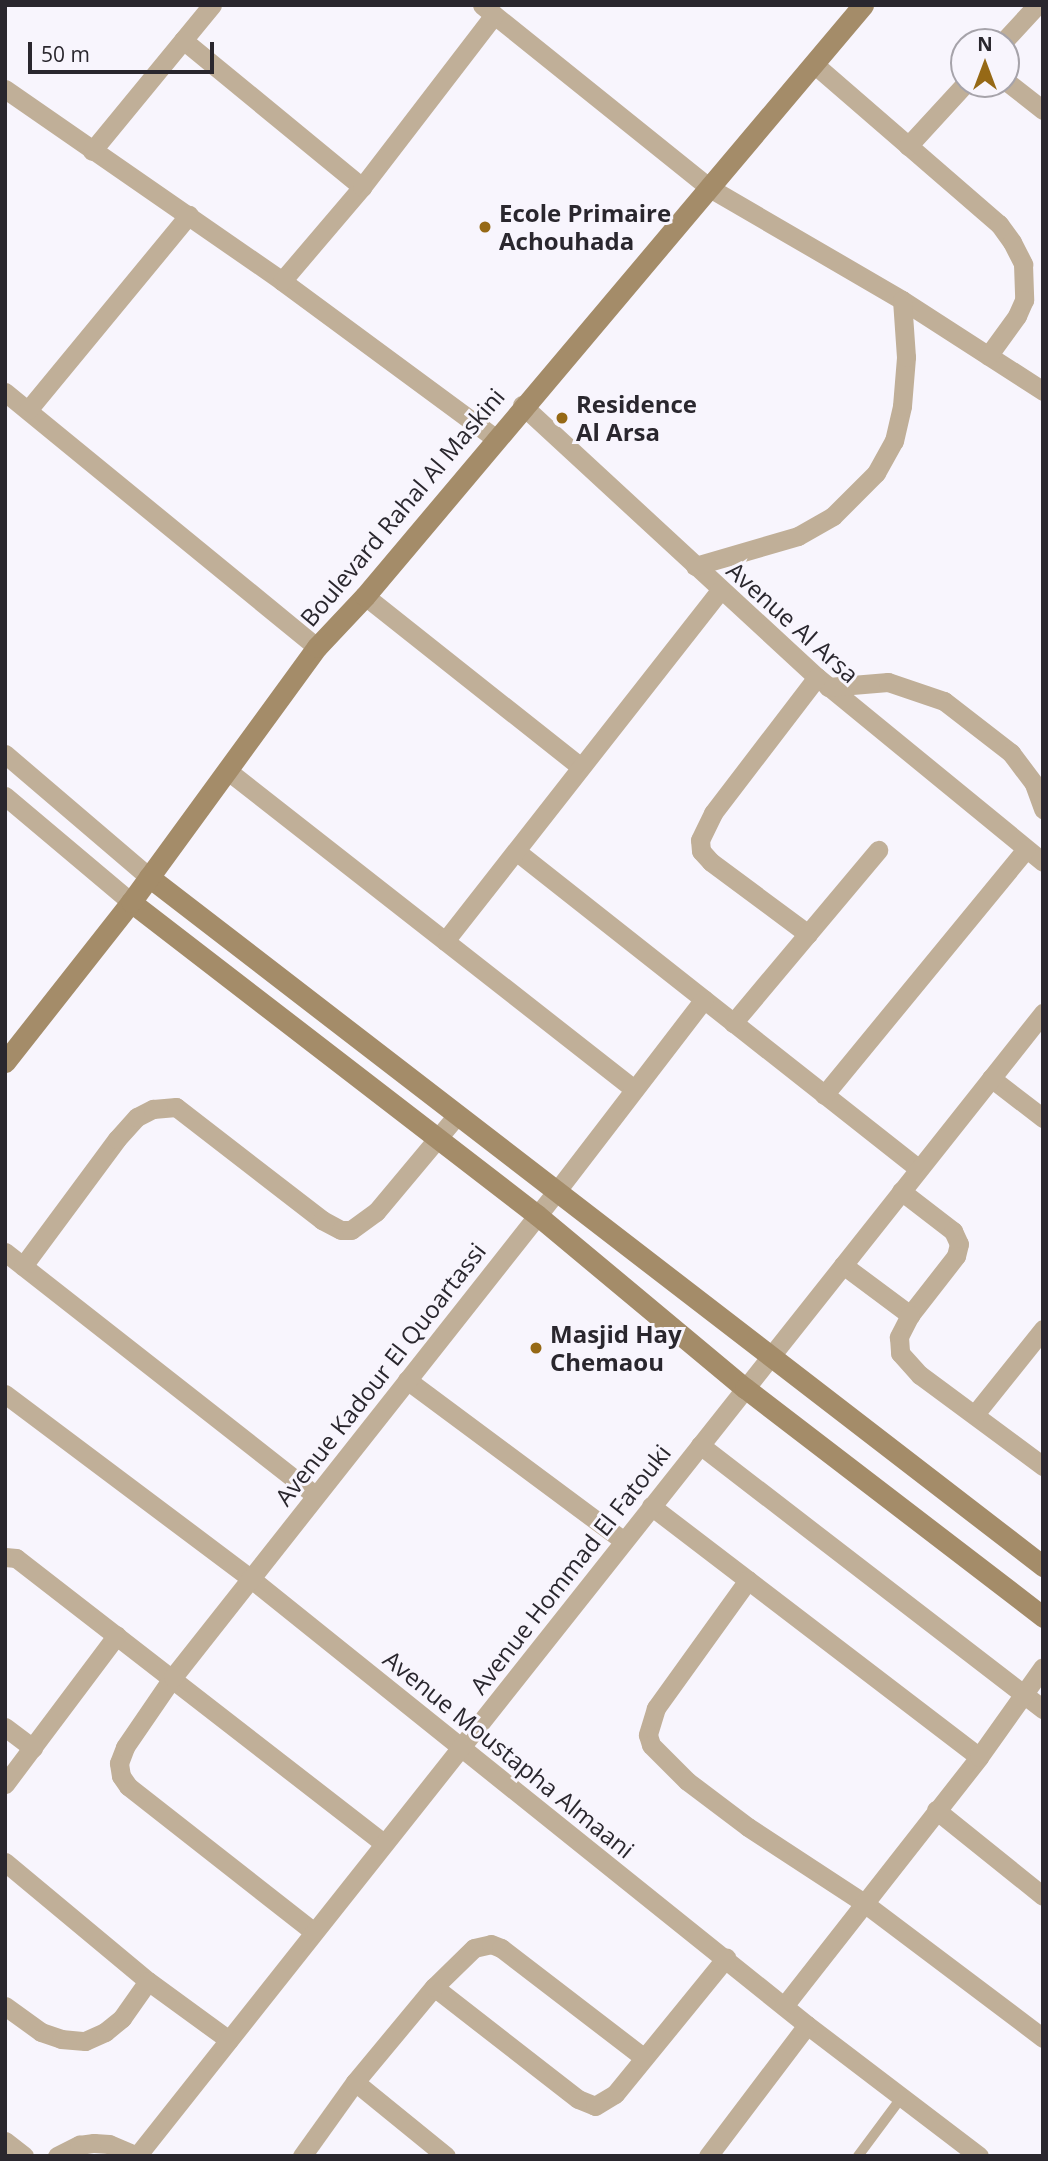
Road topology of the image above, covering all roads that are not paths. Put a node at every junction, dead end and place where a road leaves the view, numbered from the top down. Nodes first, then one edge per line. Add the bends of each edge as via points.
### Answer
1 (212, 5) edge
2 (863, 5) edge
3 (1037, 5) edge
4 (488, 10) edge
5 (1016, 28) edge
6 (183, 40) junction
7 (814, 64) junction
8 (5, 89) edge
9 (1020, 92) edge
10 (952, 98) edge
11 (1043, 110) edge
12 (908, 146) junction
13 (92, 151) junction
14 (362, 187) junction
15 (708, 187) junction
16 (189, 215) junction
17 (282, 281) junction
18 (902, 300) junction
19 (988, 356) junction
20 (1043, 391) edge
21 (5, 392) edge
22 (522, 405) junction
23 (28, 410) junction
24 (495, 438) junction
25 (695, 566) junction
26 (720, 590) junction
27 (365, 596) junction
28 (317, 647) junction
29 (823, 682) junction
30 (5, 754) edge
31 (581, 767) junction
32 (228, 771) junction
33 (5, 796) edge
34 (1043, 809) edge
35 (516, 850) junction
36 (878, 850) dead end
37 (1039, 858) edge
38 (149, 877) junction
39 (131, 902) junction
40 (808, 934) junction
41 (445, 941) junction
42 (704, 999) junction
43 (1043, 1013) edge
44 (733, 1023) junction
45 (5, 1062) edge
46 (991, 1078) junction
47 (634, 1089) junction
48 (824, 1095) junction
49 (457, 1115) junction
50 (1043, 1118) edge
51 (436, 1139) junction
52 (919, 1169) junction
53 (901, 1191) junction
54 (556, 1192) junction
55 (537, 1215) junction
56 (5, 1252) edge
57 (843, 1265) junction
58 (23, 1266) junction
59 (910, 1315) junction
60 (1041, 1334) edge
61 (770, 1357) junction
62 (407, 1380) junction
63 (745, 1388) junction
64 (5, 1394) edge
65 (975, 1414) junction
66 (700, 1445) junction
67 (1043, 1466) edge
68 (315, 1494) junction
69 (651, 1506) junction
70 (624, 1541) junction
71 (5, 1557) edge
72 (1043, 1566) edge
73 (250, 1578) junction
74 (748, 1580) junction
75 (1043, 1617) edge
76 (117, 1635) junction
77 (1043, 1667) edge
78 (173, 1677) junction
79 (1024, 1694) junction
80 (1043, 1709) edge
81 (5, 1727) edge
82 (460, 1747) junction
83 (33, 1748) junction
84 (979, 1757) junction
85 (5, 1784) edge
86 (936, 1810) junction
87 (384, 1843) junction
88 (5, 1862) edge
89 (1043, 1896) edge
90 (864, 1903) junction
91 (314, 1932) junction
92 (726, 1958) junction
93 (148, 1980) junction
94 (434, 1987) junction
95 (5, 2006) edge
96 (784, 2006) junction
97 (807, 2025) junction
98 (1043, 2038) edge
99 (229, 2040) junction
100 (643, 2057) junction
101 (355, 2082) junction
102 (901, 2098) junction
103 (5, 2141) edge
104 (24, 2156) edge
105 (57, 2156) edge
106 (137, 2156) edge
107 (302, 2156) edge
108 (446, 2156) edge
109 (708, 2156) edge
110 (858, 2156) edge
111 (979, 2156) edge

1 - 6 street
2 - 7 street, Boulevard Rahal Al Maskini
3 - 5 street
4 - 14 street
4 - 15 street
6 - 13 street
6 - 14 street
7 - 12 street
7 - 15 street, Boulevard Rahal Al Maskini
8 - 13 street
9 - 11 street
10 - 12 street
12 - 19 street via 999,224 1023,264 1024,300
13 - 16 street
14 - 17 street
15 - 18 street
15 - 22 street, Boulevard Rahal Al Maskini
16 - 17 street
16 - 23 street
17 - 24 street
18 - 19 street
18 - 25 street via 906,357 902,406 894,441 876,473 849,502 808,531
19 - 20 street
21 - 23 street
22 - 24 street, Boulevard Rahal Al Maskini
22 - 25 street, Avenue Al Arsa
23 - 28 street
24 - 27 street, Boulevard Rahal Al Maskini
25 - 26 street, Avenue Al Arsa
26 - 29 street, Avenue Al Arsa
26 - 31 street
27 - 28 street, Boulevard Rahal Al Maskini
27 - 31 street
28 - 32 street, Boulevard Rahal Al Maskini
29 - 34 street via 888,682 944,701 1011,753 1034,784
29 - 37 street, Avenue Al Arsa
29 - 40 street via 712,813 699,840 712,862
30 - 38 street
31 - 35 street
32 - 38 street, Boulevard Rahal Al Maskini
32 - 41 street
33 - 39 street
35 - 41 street
35 - 42 street
36 - 40 street
37 - 48 street
38 - 39 street, Boulevard Rahal Al Maskini
38 - 49 street
39 - 45 street, Boulevard Rahal Al Maskini
39 - 51 street
40 - 44 street
41 - 47 street
42 - 44 street
42 - 47 street, Avenue Kadour El Quoartassi
43 - 46 street, Avenue Hommad El Fatouki
44 - 48 street
46 - 50 street
46 - 52 street, Avenue Hommad El Fatouki
47 - 54 street, Avenue Kadour El Quoartassi
48 - 52 street
49 - 51 street
49 - 54 street
51 - 55 street
51 - 58 street via 376,1212 351,1230 341,1230 176,1107 153,1109 137,1117 117,1139
52 - 53 street, Avenue Hommad El Fatouki
53 - 57 street, Avenue Hommad El Fatouki
53 - 59 street via 953,1231 959,1244 956,1256
54 - 55 street, Avenue Kadour El Quoartassi
54 - 61 street
55 - 62 street, Avenue Kadour El Quoartassi
55 - 63 street
56 - 58 street
57 - 59 street
57 - 61 street, Avenue Hommad El Fatouki
58 - 68 street
59 - 65 street via 899,1337 900,1353 919,1375
60 - 65 street
61 - 63 street, Avenue Hommad El Fatouki
61 - 72 street
62 - 68 street, Avenue Kadour El Quoartassi
62 - 70 street
63 - 66 street, Avenue Hommad El Fatouki
63 - 75 street
64 - 73 street, Avenue Moustapha Almaani
65 - 67 street
66 - 69 street, Avenue Hommad El Fatouki
66 - 79 street
68 - 73 street, Avenue Kadour El Quoartassi
69 - 70 street, Avenue Hommad El Fatouki
69 - 74 street
70 - 82 street, Avenue Hommad El Fatouki
71 - 76 street via 16,1558
73 - 78 street, Avenue Kadour El Quoartassi
73 - 82 street, Avenue Moustapha Almaani
74 - 84 street
74 - 90 street via 656,1708 648,1735 651,1745 687,1781 748,1827
76 - 78 street
76 - 83 street
77 - 79 street
78 - 87 street
78 - 91 street, Avenue Kadour El Quoartassi via 125,1746 121,1776
79 - 80 street
79 - 84 street
81 - 83 street
82 - 87 street, Avenue Hommad El Fatouki
82 - 92 street, Avenue Moustapha Almaani
83 - 85 street
84 - 86 street
86 - 89 street
86 - 90 street
87 - 91 street, Avenue Hommad El Fatouki
88 - 93 street
90 - 96 street
90 - 98 street
91 - 99 street, Avenue Hommad El Fatouki
92 - 96 street, Avenue Moustapha Almaani
92 - 100 street
93 - 95 street via 122,2018 85,2041 41,2032
93 - 99 street
94 - 100 street via 474,1948 491,1944
94 - 100 street via 586,2104 595,2106 615,2094
94 - 101 street
96 - 97 street, Avenue Moustapha Almaani
97 - 102 street, Avenue Moustapha Almaani
97 - 109 street
99 - 106 street, Avenue Hommad El Fatouki
101 - 107 street
101 - 108 street
102 - 110 lane
102 - 111 street, Avenue Moustapha Almaani
103 - 104 street
105 - 106 street via 94,2143

